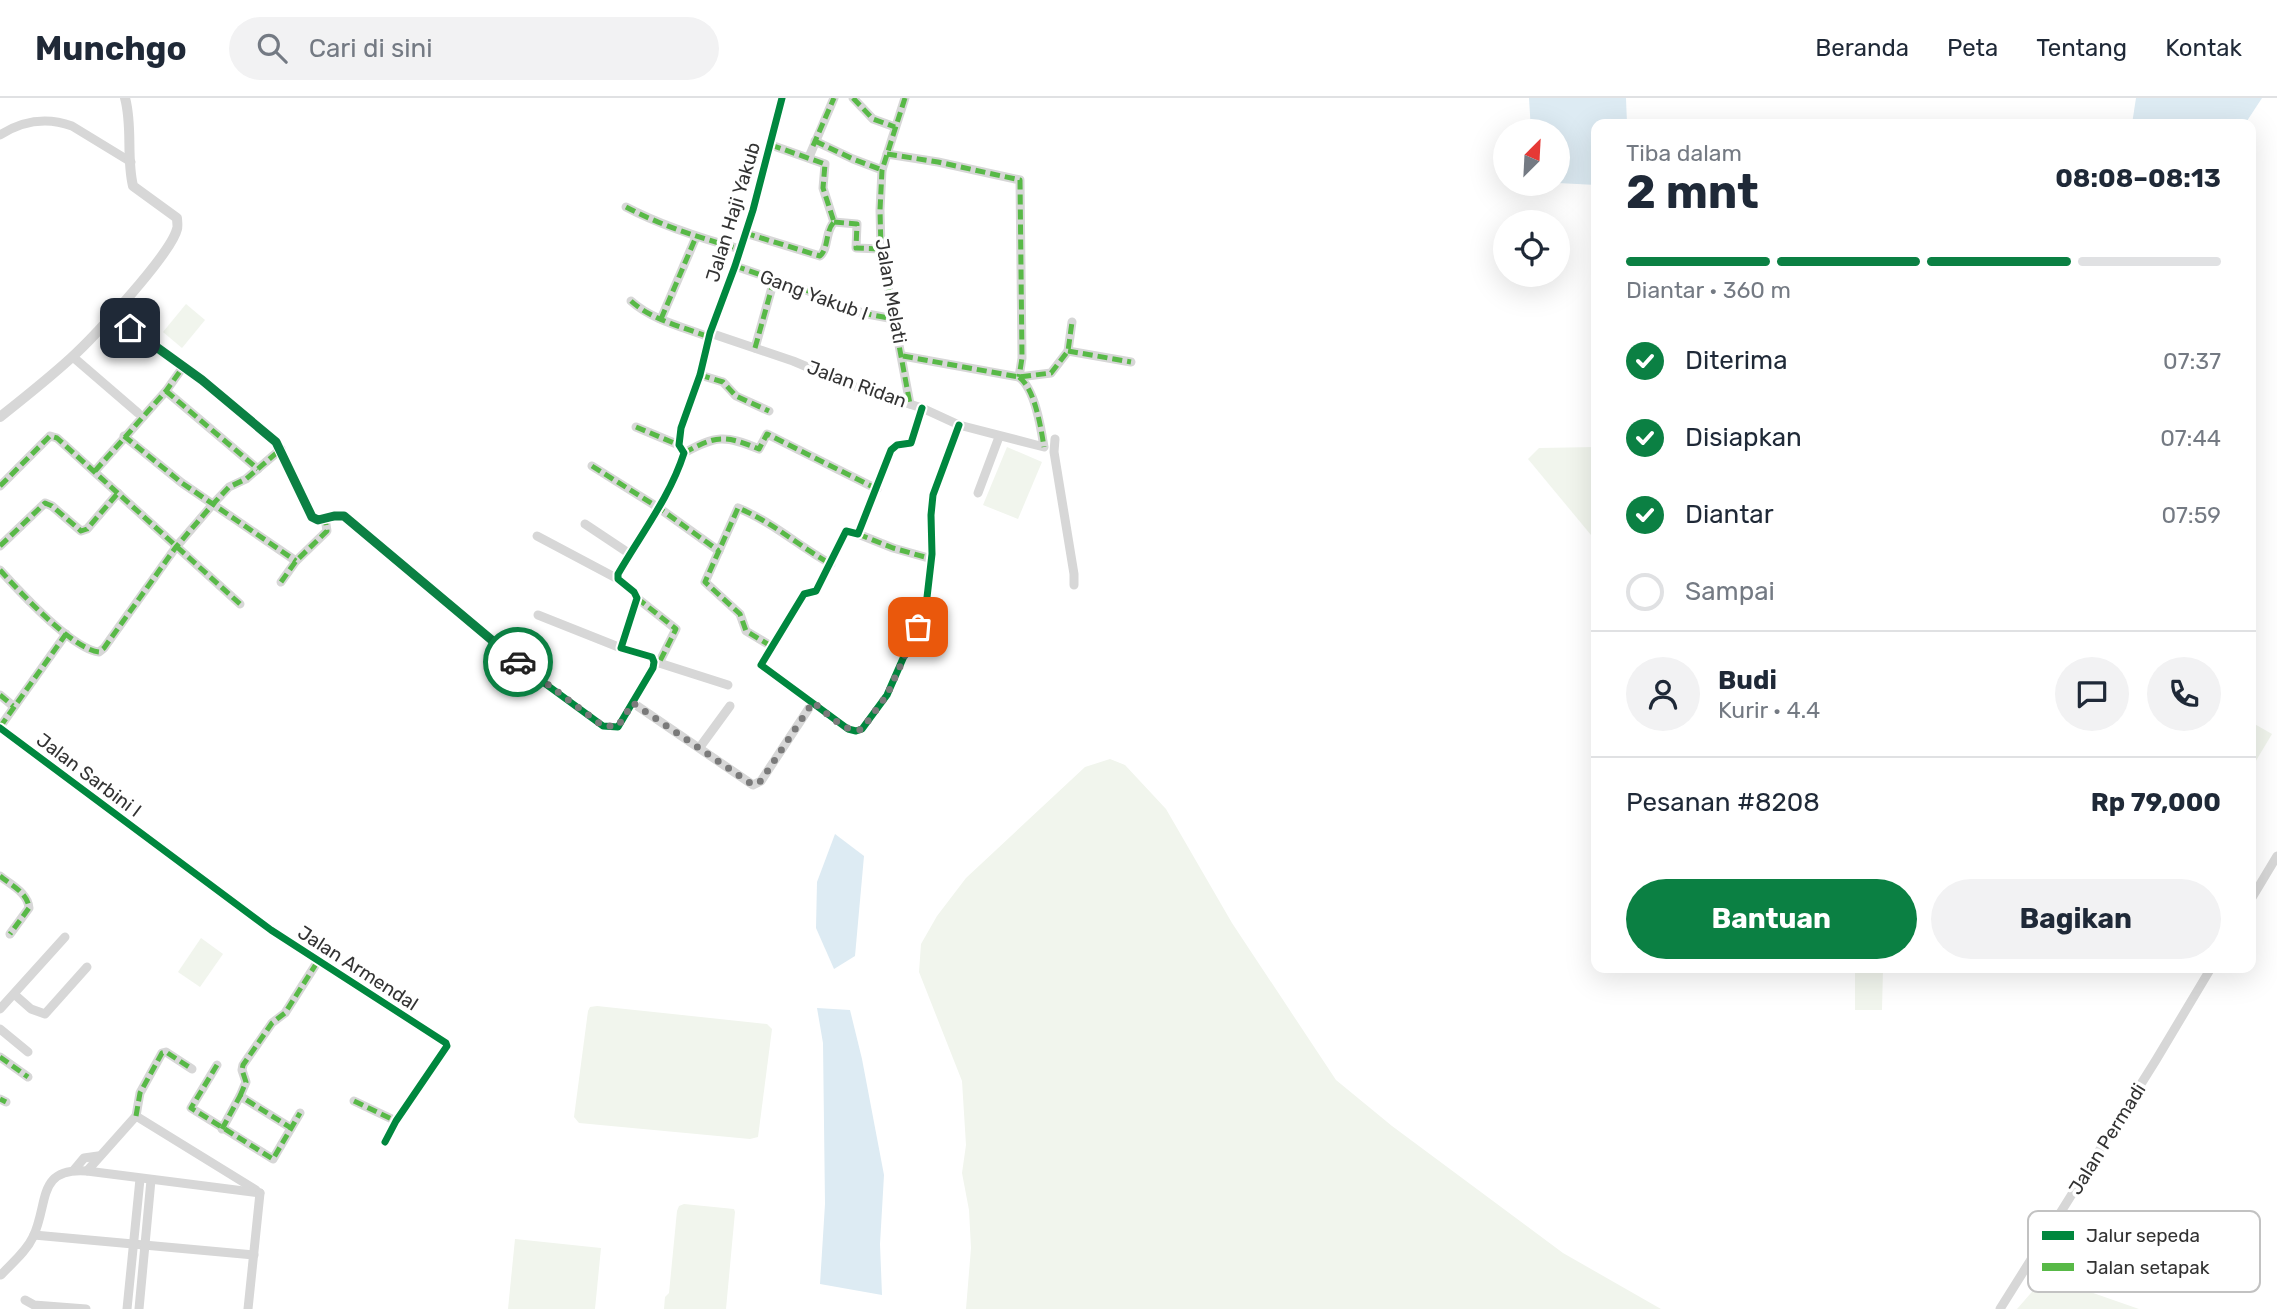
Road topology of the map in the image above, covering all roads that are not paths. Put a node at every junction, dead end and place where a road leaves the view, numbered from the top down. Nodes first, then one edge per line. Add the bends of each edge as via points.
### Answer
1 (125, 98) edge
2 (782, 98) edge
3 (834, 98) edge
4 (853, 98) edge
5 (905, 98) edge
6 (895, 127) junction
7 (0, 135) edge
8 (815, 141) junction
9 (771, 145) junction
10 (887, 154) junction
11 (809, 157) junction
12 (131, 162) junction
13 (882, 170) junction
14 (626, 207) dead end
15 (834, 222) junction
16 (745, 233) junction
17 (696, 237) junction
18 (740, 249) junction
19 (881, 249) junction
20 (735, 266) junction
21 (774, 280) junction
22 (631, 301) dead end
23 (111, 315) junction
24 (661, 319) junction
25 (894, 319) junction
26 (1072, 322) dead end
27 (709, 335) junction
28 (755, 348) junction
29 (1068, 351) junction
30 (73, 356) junction
31 (903, 356) junction
32 (1131, 362) dead end
33 (183, 367) junction
34 (700, 375) junction
35 (1019, 377) junction
36 (166, 391) junction
37 (910, 404) junction
38 (922, 408) junction
39 (769, 411) dead end
40 (138, 413) dead end
41 (0, 417) edge
42 (959, 425) junction
43 (636, 426) dead end
44 (124, 436) junction
45 (999, 437) junction
46 (1055, 439) dead end
47 (281, 449) junction
48 (682, 449) junction
49 (592, 466) dead end
50 (258, 469) junction
51 (95, 471) junction
52 (0, 486) edge
53 (877, 489) junction
54 (118, 493) junction
55 (978, 493) dead end
56 (213, 504) junction
57 (659, 508) junction
58 (325, 518) junction
59 (585, 524) dead end
60 (858, 534) junction
61 (537, 536) dead end
62 (0, 546) edge
63 (176, 547) junction
64 (719, 551) junction
65 (630, 554) junction
66 (932, 559) junction
67 (296, 561) junction
68 (831, 564) junction
69 (0, 570) edge
70 (618, 579) junction
71 (281, 582) dead end
72 (1074, 585) dead end
73 (637, 598) junction
74 (240, 604) dead end
75 (538, 615) dead end
76 (65, 634) junction
77 (771, 646) junction
78 (621, 648) junction
79 (657, 662) junction
80 (728, 685) dead end
81 (0, 695) edge
82 (813, 702) junction
83 (633, 703) junction
84 (13, 706) junction
85 (730, 706) dead end
86 (0, 728) edge
87 (700, 747) junction
88 (159, 846) joint
89 (2277, 856) edge
90 (0, 876) edge
91 (2256, 891) edge
92 (10, 934) dead end
93 (65, 937) dead end
94 (318, 961) junction
95 (87, 967) dead end
96 (2208, 973) edge
97 (14, 994) junction
98 (0, 1009) edge
99 (0, 1029) edge
100 (28, 1052) dead end
101 (0, 1057) edge
102 (217, 1065) dead end
103 (192, 1069) dead end
104 (28, 1077) dead end
105 (240, 1096) junction
106 (354, 1101) dead end
107 (300, 1113) dead end
108 (136, 1116) junction
109 (396, 1121) junction
110 (291, 1128) junction
111 (222, 1129) junction
112 (385, 1142) dead end
113 (98, 1156) junction
114 (225, 1170) junction
115 (70, 1171) junction
116 (87, 1171) junction
117 (145, 1180) junction
118 (216, 1186) junction
119 (260, 1193) junction
120 (2062, 1211) edge
121 (34, 1235) junction
122 (133, 1244) junction
123 (145, 1245) junction
124 (254, 1255) junction
125 (2028, 1265) edge
126 (1, 1275) edge
127 (24, 1300) dead end
128 (86, 1309) edge
129 (127, 1309) edge
130 (139, 1309) edge
131 (248, 1309) edge
132 (2000, 1309) edge

1 - 12 street
2 - 9 street, Jalan Haji Yakub
3 - 8 street
4 - 6 street via 873,118
5 - 6 street, Jalan Melati
6 - 10 street, Jalan Melati
7 - 12 street via 24,123 63,123
8 - 11 street
8 - 13 street
9 - 11 street
9 - 16 street, Jalan Haji Yakub
10 - 13 street, Jalan Melati
10 - 35 street via 1020,180
11 - 15 street via 826,164 823,188
12 - 23 street via 133,186 177,218 178,228
13 - 19 street, Jalan Melati
14 - 17 street
15 - 16 street via 820,256
15 - 19 street via 857,223 856,249
16 - 18 street, Jalan Haji Yakub
17 - 18 street
17 - 24 street
18 - 20 street, Jalan Haji Yakub
19 - 25 street, Jalan Melati
20 - 21 street, Gang Yakub I
20 - 27 street, Jalan Haji Yakub
21 - 25 street, Gang Yakub I via 862,313
21 - 28 street
22 - 24 street, Jalan Ridan
23 - 30 street
23 - 33 street
24 - 27 street, Jalan Ridan
25 - 31 street, Jalan Melati
26 - 29 street
27 - 28 street, Jalan Ridan
27 - 34 street, Jalan Haji Yakub
28 - 37 street, Jalan Ridan
29 - 32 street
29 - 35 street via 1051,373
30 - 40 street
30 - 41 street
31 - 35 street
31 - 37 street, Jalan Melati
33 - 36 street
33 - 47 street
34 - 39 street via 723,382 736,396
34 - 48 street, Jalan Haji Yakub via 681,428
35 - 45 street, Jalan Ridan via 1026,383 1040,419 1044,447
36 - 44 street
36 - 50 street
37 - 38 street, Jalan Ridan
38 - 42 street, Jalan Ridan
38 - 53 street via 911,443 892,448
42 - 45 street, Jalan Ridan
42 - 66 street via 933,495
43 - 48 street
44 - 51 street
44 - 56 street
45 - 55 street
46 - 72 street
47 - 50 street
47 - 58 street via 307,512 316,520
48 - 53 street via 721,438 759,449 767,434
48 - 57 street, Jalan Haji Yakub
49 - 57 street
50 - 56 street via 229,487
51 - 52 street via 51,436
51 - 54 street
53 - 60 street
54 - 62 street via 81,531 46,503
54 - 63 street
56 - 63 street
56 - 67 street
57 - 64 street
57 - 65 street, Jalan Haji Yakub
58 - 67 street via 327,531
58 - 83 street via 344,516 536,677 608,727 622,723
59 - 65 street
60 - 66 street
60 - 68 street via 846,531
61 - 70 street
63 - 74 street
63 - 76 street via 102,650 95,652
64 - 68 street via 738,508
64 - 77 street via 705,582 740,614 746,631
65 - 70 street, Jalan Haji Yakub
66 - 82 street via 926,606 887,695 862,729 848,729
67 - 71 street
68 - 77 street via 816,591 804,594
69 - 76 street
70 - 73 street
73 - 78 street
73 - 79 street via 676,629
75 - 78 street
76 - 84 street
77 - 82 street via 762,666
78 - 79 street
79 - 80 street
79 - 83 street
81 - 84 street
82 - 87 street via 761,781 753,785
83 - 87 street
84 - 86 street
85 - 87 street
86 - 88 street, Jalan Sarbini I
88 - 94 street, Jalan Armendal
89 - 91 street
90 - 92 street via 29,903
93 - 97 street
94 - 105 street via 285,1013 272,1023 243,1065 246,1082
94 - 109 street, Jalan Armendal via 447,1044
95 - 97 street via 45,1014
96 - 120 street, Jalan Permadi
97 - 98 street
99 - 100 street
101 - 104 street
102 - 111 street via 191,1108
103 - 108 street via 162,1053 140,1093
105 - 110 street
105 - 111 street
106 - 109 street
107 - 110 street
108 - 113 street
108 - 114 street
109 - 112 street, Jalan Armendal
110 - 111 street via 273,1159
113 - 115 street via 84,1158
113 - 116 street
114 - 118 street
114 - 119 street
115 - 116 street
115 - 121 street via 50,1181
116 - 117 street
117 - 118 street
117 - 122 street
117 - 123 street
118 - 119 street
119 - 124 street
121 - 122 street
121 - 126 street
122 - 123 street
122 - 129 street
123 - 124 street
123 - 130 street
124 - 131 street
125 - 132 street, Jalan Permadi
127 - 128 street via 34,1305

